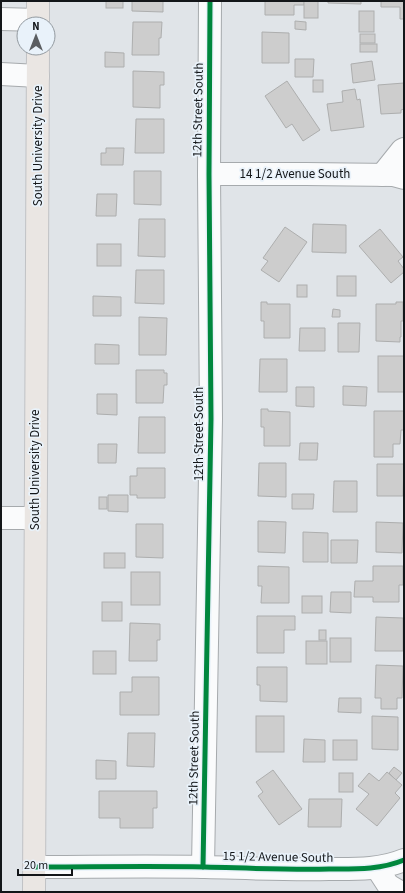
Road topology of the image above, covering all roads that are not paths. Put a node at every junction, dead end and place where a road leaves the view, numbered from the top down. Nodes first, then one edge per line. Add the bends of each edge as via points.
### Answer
1 (210, 1) edge
2 (38, 15) edge
3 (1, 19) edge
4 (38, 56) edge
5 (1, 74) edge
6 (38, 76) junction
7 (404, 149) edge
8 (208, 174) junction
9 (382, 175) junction
10 (404, 178) edge
11 (1, 518) edge
12 (35, 518) junction
13 (404, 860) edge
14 (35, 867) junction
15 (203, 867) junction
16 (377, 868) junction
17 (34, 892) edge
18 (400, 892) edge

1 - 8 street, 12th Street South
2 - 3 street
4 - 6 main road, South University Drive
5 - 6 street
6 - 12 main road, South University Drive
7 - 9 street
8 - 9 street, 14 1/2 Avenue South
8 - 15 street, 12th Street South via 211,419
9 - 10 street, 14 1/2 Avenue South
11 - 12 street
12 - 14 main road, South University Drive
13 - 16 street, 15 1/2 Avenue South
14 - 15 street, 15 1/2 Avenue South
14 - 17 main road, South University Drive
15 - 16 street, 15 1/2 Avenue South via 291,870
16 - 18 street via 388,885

